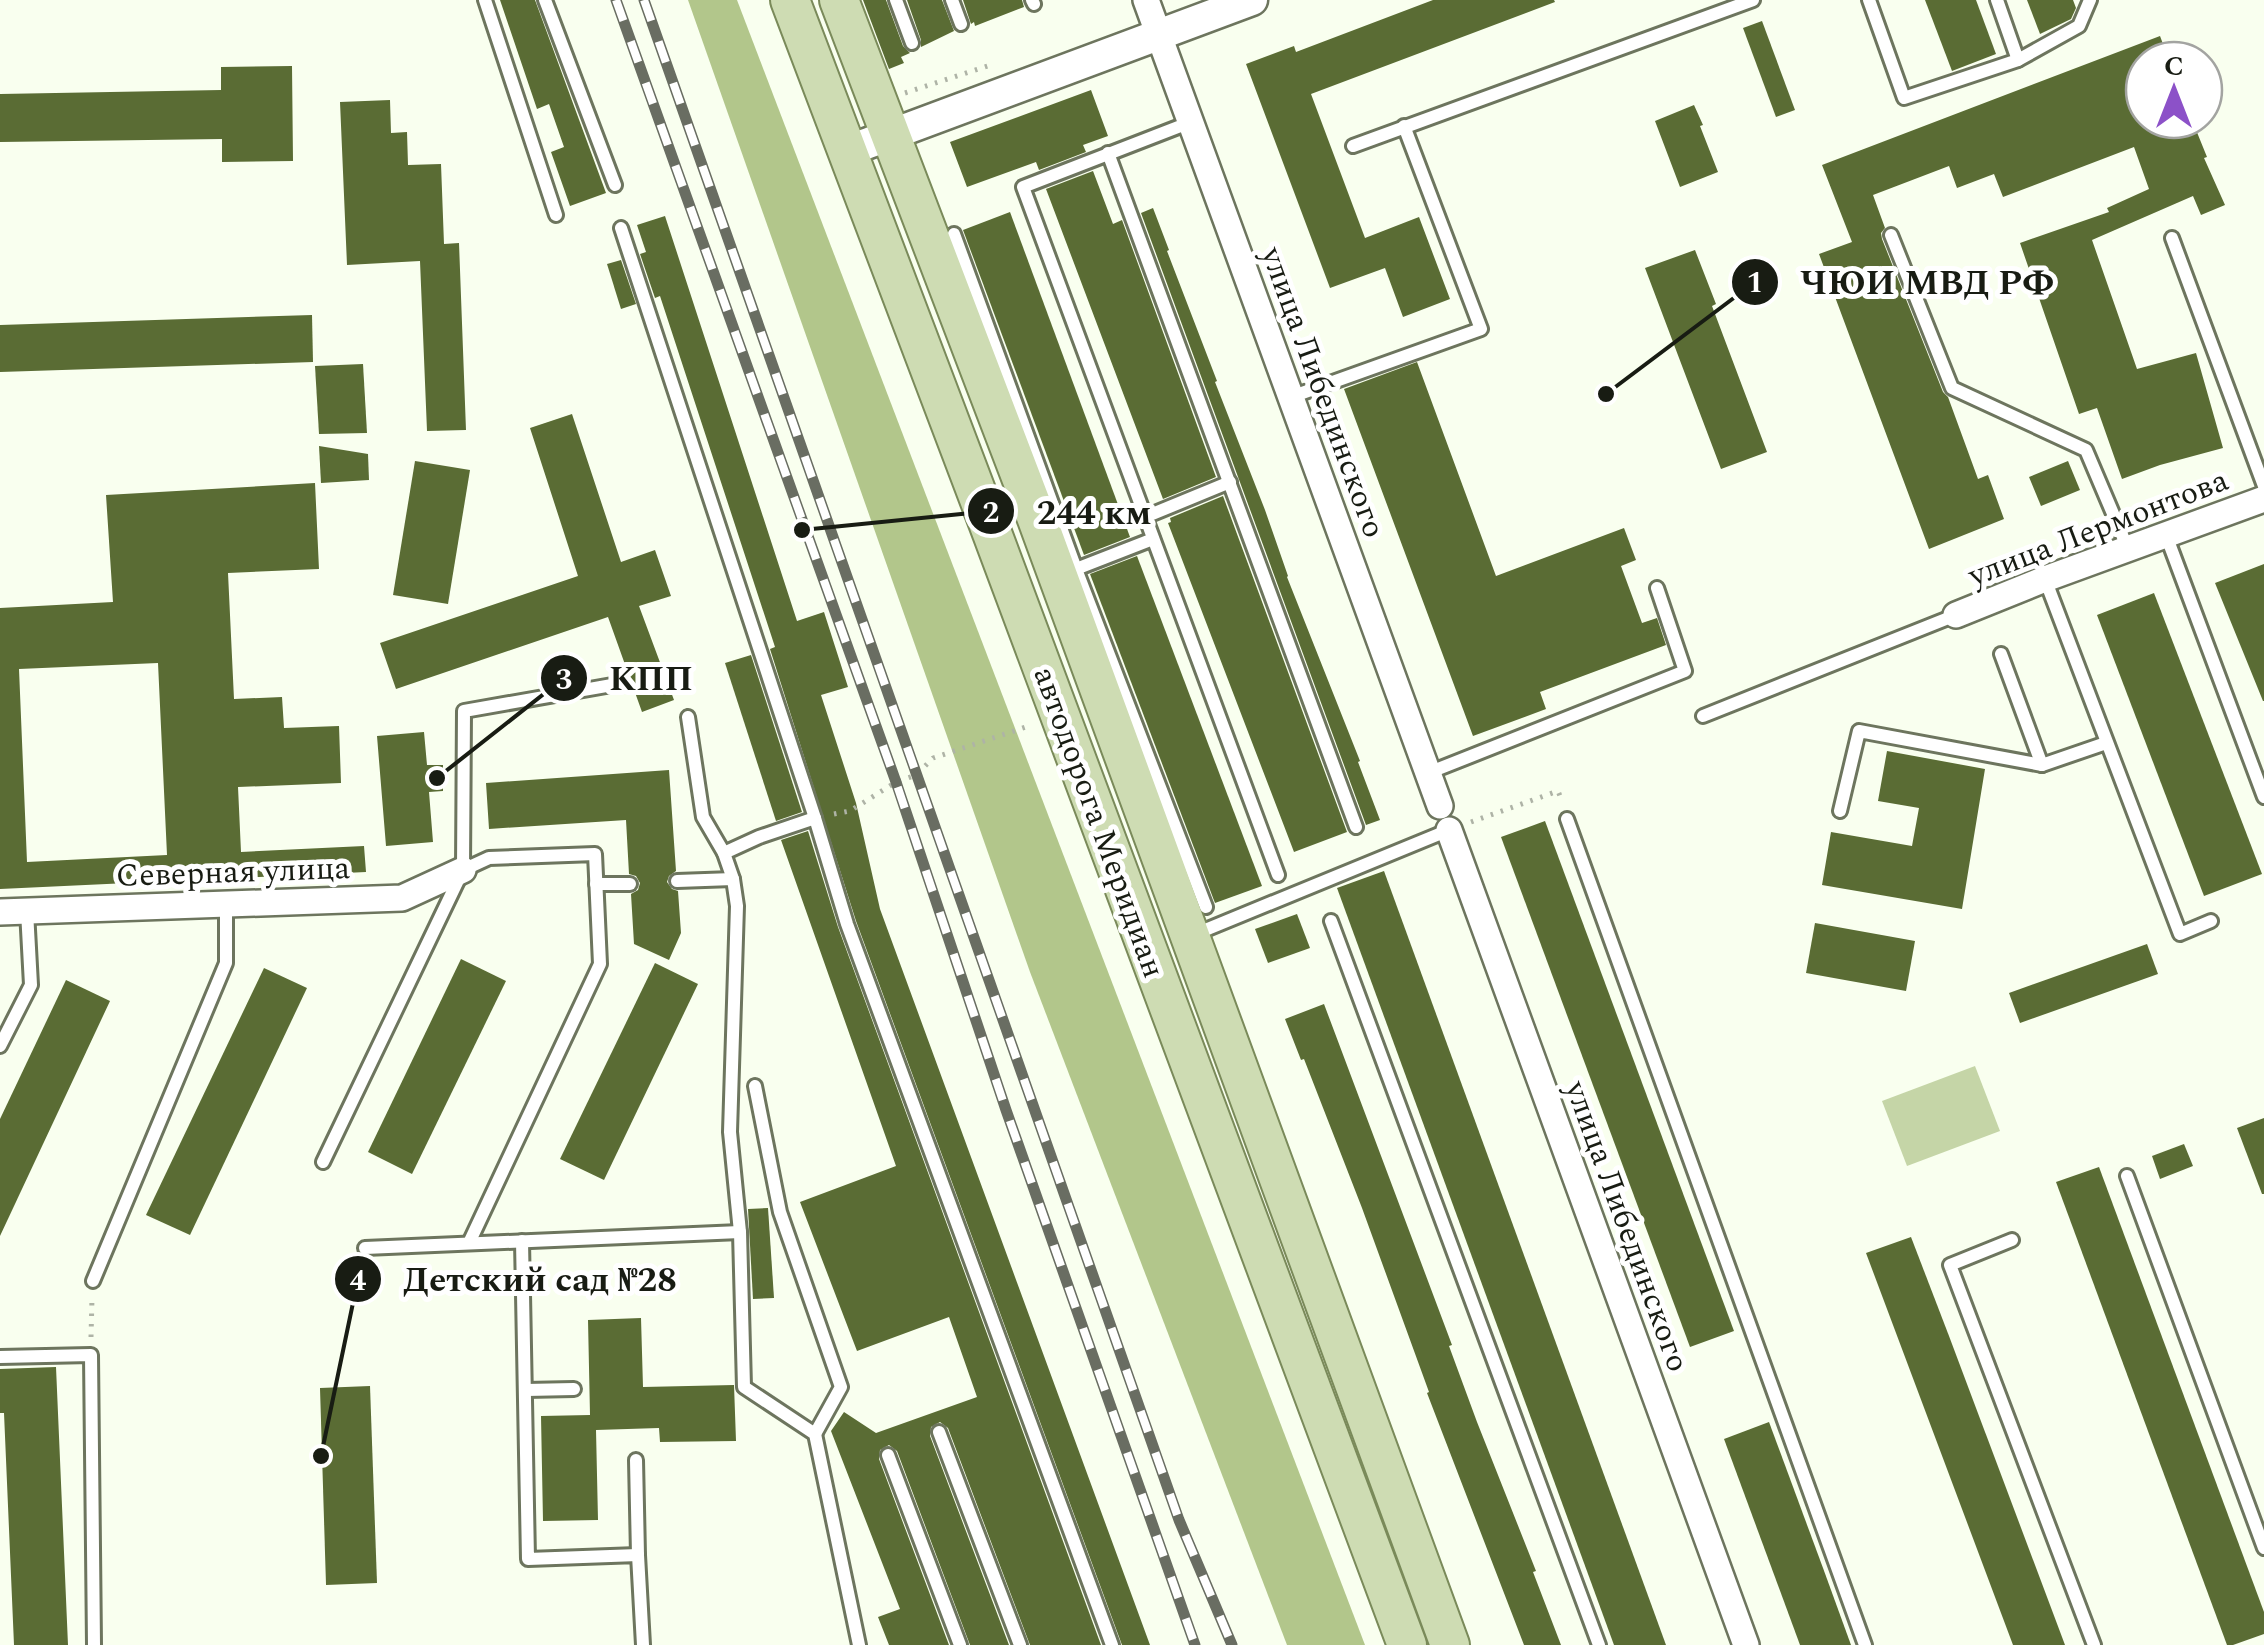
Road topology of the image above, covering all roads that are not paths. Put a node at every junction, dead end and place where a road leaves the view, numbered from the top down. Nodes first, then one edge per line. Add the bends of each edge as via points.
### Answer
1 (485, 0) edge
2 (545, 0) edge
3 (790, 0) edge
4 (839, 0) edge
5 (896, 0) edge
6 (952, 0) edge
7 (1146, 0) edge
8 (1252, 0) edge
9 (1754, 0) edge
10 (1869, 0) edge
11 (1997, 0) edge
12 (2090, 0) edge
13 (961, 24) dead end
14 (1159, 34) junction
15 (912, 42) dead end
16 (2018, 60) junction
17 (1190, 122) junction
18 (1404, 126) junction
19 (889, 135) junction
20 (1353, 146) dead end
21 (847, 151) junction
22 (1108, 153) junction
23 (615, 185) dead end
24 (556, 215) dead end
25 (621, 228) dead end
26 (954, 234) dead end
27 (1891, 234) dead end
28 (2172, 238) dead end
29 (1291, 397) junction
30 (1230, 482) junction
31 (2264, 486) edge
32 (2264, 500) edge
33 (1144, 517) junction
34 (2166, 535) junction
35 (1153, 539) junction
36 (2128, 548) junction
37 (1076, 569) junction
38 (2046, 578) junction
39 (1657, 588) dead end
40 (1956, 616) joint
41 (2001, 654) dead end
42 (612, 685) dead end
43 (1702, 716) dead end
44 (688, 718) dead end
45 (2106, 743) junction
46 (2042, 765) junction
47 (1428, 773) junction
48 (2264, 796) edge
49 (1840, 811) dead end
50 (815, 818) junction
51 (1444, 818) junction
52 (1568, 818) road end
53 (1356, 826) dead end
54 (724, 853) junction
55 (463, 870) junction
56 (1278, 875) dead end
57 (733, 879) junction
58 (677, 881) dead end
59 (596, 884) junction
60 (630, 884) dead end
61 (226, 904) junction
62 (27, 911) junction
63 (0, 912) edge
64 (1330, 921) dead end
65 (2211, 921) dead end
66 (1198, 922) junction
67 (0, 1046) edge
68 (755, 1086) dead end
69 (324, 1162) dead end
70 (2128, 1176) dead end
71 (740, 1232) junction
72 (2012, 1240) dead end
73 (522, 1241) junction
74 (470, 1244) junction
75 (365, 1248) dead end
76 (93, 1282) road end
77 (0, 1357) edge
78 (574, 1389) dead end
79 (526, 1390) junction
80 (939, 1432) dead end
81 (815, 1434) junction
82 (888, 1455) dead end
83 (636, 1460) dead end
84 (2264, 1548) edge
85 (638, 1555) junction
86 (94, 1645) edge
87 (643, 1645) edge
88 (859, 1645) edge
89 (960, 1645) edge
90 (1020, 1645) edge
91 (1112, 1645) edge
92 (1407, 1645) edge
93 (1450, 1645) edge
94 (1599, 1645) edge
95 (1746, 1645) edge
96 (1866, 1645) edge
97 (2094, 1645) edge

1 - 24 lane
2 - 23 lane
3 - 21 main road, автодорога Меридиан
4 - 19 main road, автодорога Меридиан
5 - 15 lane
6 - 13 lane
7 - 14 street, улица Либединского
8 - 14 street
9 - 18 lane
10 - 16 lane via 1904,98
11 - 16 lane
12 - 16 lane via 2079,26
14 - 17 street, улица Либединского
14 - 19 street
17 - 22 lane
17 - 29 street, улица Либединского
18 - 20 lane
18 - 29 lane via 1482,328
19 - 21 street
19 - 66 main road, автодорога Меридиан
21 - 92 main road, автодорога Меридиан
22 - 30 lane
22 - 33 lane via 1023,187
25 - 50 lane
26 - 37 lane
27 - 36 lane via 1952,388 2086,450
28 - 31 lane
29 - 47 street, улица Либединского
30 - 33 lane
30 - 53 lane
32 - 34 street, улица Лермонтова
33 - 35 lane
34 - 36 street, улица Лермонтова
34 - 48 lane
35 - 37 lane
35 - 56 lane
36 - 38 street, улица Лермонтова
37 - 66 lane
38 - 40 street, улица Лермонтова
38 - 45 lane
39 - 47 lane via 1685,671
40 - 43 lane
41 - 46 lane
42 - 55 lane via 464,712
44 - 54 lane via 703,817
45 - 46 lane
45 - 65 lane via 2180,934
46 - 49 lane via 1860,731
47 - 51 street, улица Либединского
50 - 54 lane
50 - 91 lane via 847,924
51 - 66 lane
51 - 95 street, улица Либединского
52 - 96 lane
54 - 57 lane
55 - 59 lane via 489,858 595,854
55 - 61 street, Северная улица via 402,898
55 - 69 lane
57 - 58 lane
57 - 71 lane via 730,1132
59 - 60 lane
59 - 74 lane via 600,964
61 - 62 street, Северная улица
61 - 76 lane via 226,963
62 - 63 street, Северная улица
62 - 67 lane via 31,985
64 - 94 lane
66 - 93 main road, автодорога Меридиан
68 - 81 lane via 780,1212 841,1387
70 - 84 lane
71 - 73 lane
71 - 81 lane via 744,1387
72 - 97 lane via 1950,1264
73 - 74 lane
73 - 79 lane
74 - 75 lane
77 - 86 lane via 91,1355
78 - 79 lane
79 - 85 lane via 528,1559
80 - 90 lane
81 - 88 lane
82 - 89 lane
83 - 85 lane
85 - 87 lane

